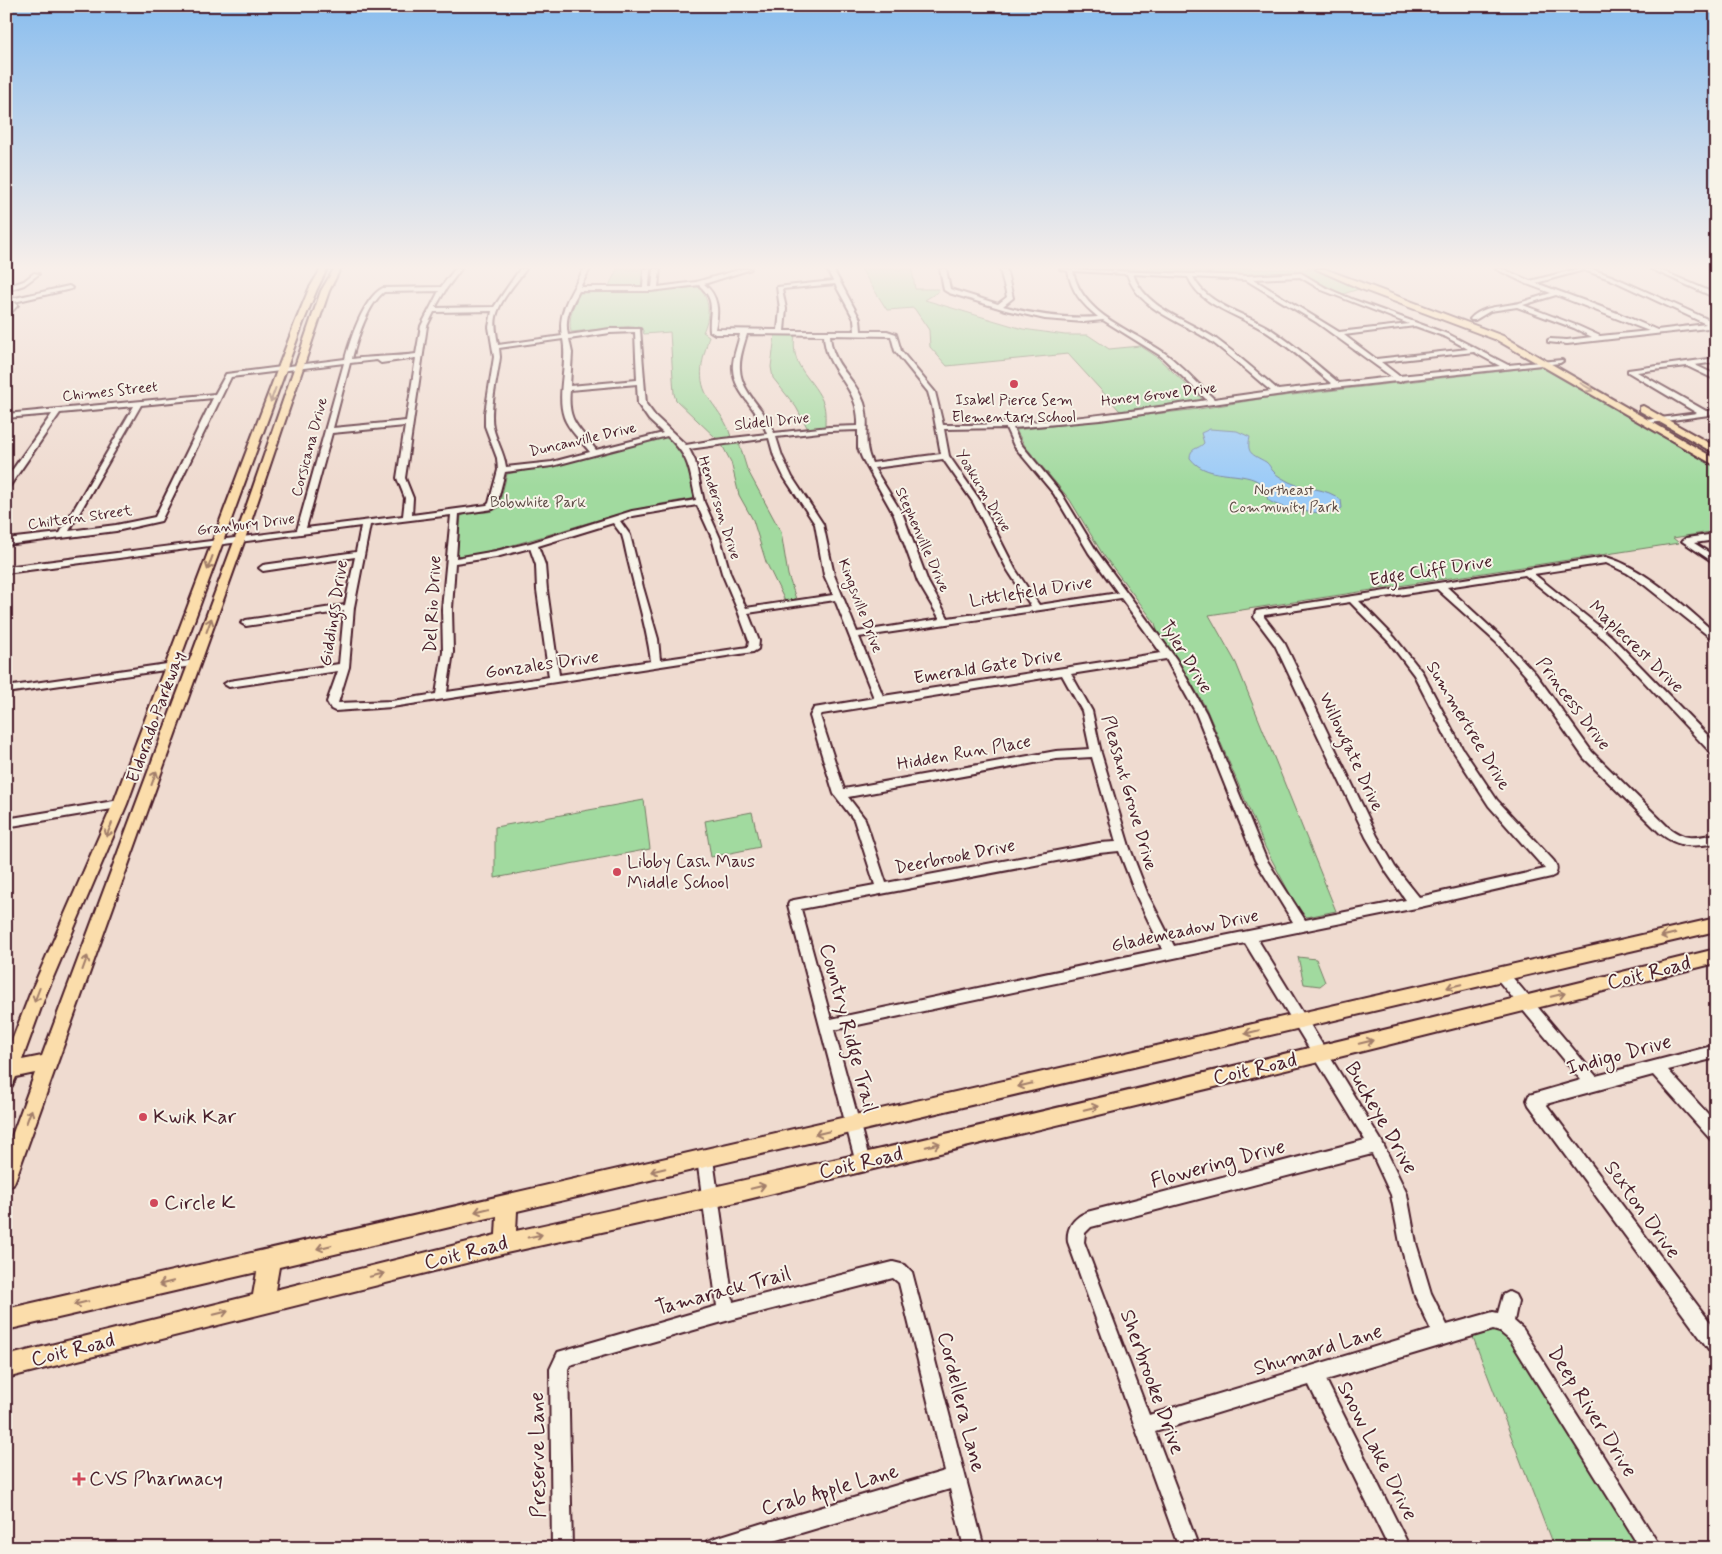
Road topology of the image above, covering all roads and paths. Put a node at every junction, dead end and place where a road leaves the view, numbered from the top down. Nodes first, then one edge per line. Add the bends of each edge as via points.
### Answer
1 (295, 342) edge
2 (306, 342) edge
3 (354, 342) edge
4 (421, 342) edge
5 (494, 342) edge
6 (530, 342) edge
7 (567, 342) edge
8 (639, 342) edge
9 (742, 342) edge
10 (828, 342) edge
11 (895, 342) edge
12 (1142, 342) edge
13 (1215, 342) edge
14 (1282, 342) edge
15 (1347, 342) edge
16 (1457, 342) edge
17 (1506, 342) edge
18 (1522, 342) edge
19 (1559, 342) edge
20 (1572, 342) edge
21 (495, 347) junction
22 (1535, 348) dead end
23 (1476, 350) junction
24 (1544, 352) dead end
25 (419, 356) junction
26 (1716, 360) edge
27 (1374, 361) junction
28 (347, 363) junction
29 (1546, 363) junction
30 (1687, 363) junction
31 (1564, 364) joint
32 (1507, 367) junction
33 (299, 368) junction
34 (282, 370) junction
35 (1716, 378) edge
36 (1400, 380) junction
37 (640, 382) junction
38 (1338, 386) junction
39 (568, 388) junction
40 (1277, 393) junction
41 (216, 396) junction
42 (139, 403) junction
43 (1214, 403) junction
44 (1638, 406) dead end
45 (57, 412) junction
46 (1716, 412) edge
47 (1706, 414) junction
48 (6, 416) edge
49 (1662, 420) junction
50 (1646, 422) junction
51 (409, 423) junction
52 (1008, 426) junction
53 (939, 427) junction
54 (863, 428) junction
55 (329, 431) junction
56 (670, 433) junction
57 (772, 436) junction
58 (684, 448) junction
59 (1716, 451) edge
60 (594, 452) junction
61 (945, 456) junction
62 (1716, 463) edge
63 (870, 466) junction
64 (502, 470) junction
65 (6, 485) edge
66 (700, 502) junction
67 (455, 512) junction
68 (407, 518) junction
69 (614, 519) junction
70 (366, 523) junction
71 (301, 532) junction
72 (63, 535) junction
73 (1716, 536) edge
74 (240, 539) junction
75 (6, 542) edge
76 (218, 542) junction
77 (533, 545) junction
78 (360, 554) junction
79 (451, 561) junction
80 (1716, 561) edge
81 (263, 568) dead end
82 (6, 570) edge
83 (1528, 573) junction
84 (1440, 586) junction
85 (1124, 594) junction
86 (839, 597) junction
87 (1352, 599) junction
88 (349, 607) junction
89 (1037, 608) junction
90 (743, 611) junction
91 (1258, 615) joint
92 (946, 622) junction
93 (246, 623) dead end
94 (854, 635) junction
95 (1716, 639) edge
96 (752, 649) joint
97 (1168, 655) junction
98 (195, 663) junction
99 (656, 664) junction
100 (172, 666) junction
101 (344, 667) junction
102 (1065, 672) junction
103 (554, 680) junction
104 (230, 684) dead end
105 (6, 690) edge
106 (441, 697) junction
107 (880, 701) junction
108 (335, 707) joint
109 (1716, 751) edge
110 (1096, 754) junction
111 (840, 794) junction
112 (146, 800) junction
113 (120, 804) junction
114 (6, 823) edge
115 (1716, 838) edge
116 (1122, 846) junction
117 (1552, 872) joint
118 (882, 888) junction
119 (1416, 903) junction
120 (794, 905) joint
121 (1716, 924) edge
122 (1301, 925) junction
123 (1248, 936) junction
124 (1171, 954) junction
125 (1716, 956) edge
126 (1502, 975) junction
127 (1526, 1002) junction
128 (1299, 1021) junction
129 (826, 1026) junction
130 (1716, 1051) edge
131 (1319, 1054) junction
132 (48, 1063) junction
133 (1656, 1067) junction
134 (8, 1075) edge
135 (1593, 1084) junction
136 (1534, 1100) joint
137 (852, 1126) junction
138 (1716, 1135) edge
139 (1376, 1145) junction
140 (705, 1159) junction
141 (862, 1162) junction
142 (6, 1178) edge
143 (711, 1198) junction
144 (507, 1205) junction
145 (1076, 1232) joint
146 (506, 1243) junction
147 (270, 1259) junction
148 (899, 1270) joint
149 (1509, 1301) dead end
150 (262, 1303) junction
151 (726, 1312) junction
152 (6, 1320) edge
153 (1506, 1325) junction
154 (1443, 1335) junction
155 (1716, 1345) edge
156 (561, 1362) joint
157 (6, 1366) edge
158 (1314, 1375) junction
159 (1144, 1426) junction
160 (957, 1476) junction
161 (764, 1541) edge
162 (562, 1548) edge
163 (715, 1548) edge
164 (974, 1548) edge
165 (1189, 1548) edge
166 (1400, 1548) edge
167 (1651, 1548) edge

1 - 34 main road, Eldorado Parkway
2 - 33 main road, Eldorado Parkway
3 - 28 street, Corsicana Drive
4 - 25 street
5 - 21 street
6 - 21 street
7 - 39 street
8 - 37 street, Henderson Drive
9 - 57 street, Kingsville Drive via 736,367 738,380 763,414
10 - 54 street, Stephenville Drive via 831,361 860,402
11 - 53 street, Yoakum Drive via 898,351 931,392
12 - 43 street via 1162,354
13 - 40 street
14 - 38 street
15 - 27 street
16 - 23 street
17 - 29 main road
18 - 22 main road
19 - 20 street
21 - 64 street via 496,372 489,426
23 - 27 street
23 - 32 street
24 - 31 main road
25 - 28 street
25 - 51 street
26 - 30 street
27 - 36 street
28 - 33 street
28 - 55 street, Corsicana Drive
29 - 31 street, Honey Grove Drive
29 - 32 street, Honey Grove Drive
29 -> 50 main road
30 - 35 street
30 - 47 street via 1630,371
32 - 36 street, Honey Grove Drive
33 - 34 street
33 - 74 main road, Eldorado Parkway
34 - 41 street via 228,375
34 -> 76 main road, Eldorado Parkway
36 - 38 street, Honey Grove Drive
37 - 39 street
37 - 56 street, Henderson Drive via 642,404 652,418
38 - 40 street, Honey Grove Drive
39 - 60 street via 565,406 568,419
40 - 43 street, Honey Grove Drive
41 - 42 street, Chimes Street
41 - 72 street, Chiltern Street via 158,520
42 - 45 street, Chimes Street
42 - 72 street
43 - 52 street, Honey Grove Drive
44 - 49 main road
45 - 48 street, Chimes Street
45 - 65 street
46 - 47 street
47 - 49 street
49 - 50 street
49 - 59 main road
50 - 62 main road
51 - 55 street
51 - 68 street via 401,478 409,498
52 - 53 street, Honey Grove Drive
52 - 85 street, Tyler Drive via 1017,444 1057,493 1093,553
53 - 61 street, Yoakum Drive
54 - 57 street, Slidell Drive
54 - 63 street, Stephenville Drive via 862,446
55 - 71 street, Corsicana Drive
56 - 58 street, Henderson Drive
56 - 60 street, Duncanville Drive
57 - 58 street, Slidell Drive
57 - 86 street, Kingsville Drive via 788,477 819,524 830,575
58 - 66 street, Henderson Drive via 695,473
60 - 64 street, Duncanville Drive via 552,464
61 - 63 street
61 - 89 street, Yoakum Drive via 990,523 1011,569
63 - 92 street, Stephenville Drive via 904,525 924,583
64 - 67 street, Granbury Drive via 490,507
66 - 69 street
66 - 90 street, Henderson Drive
67 - 68 street, Granbury Drive
67 - 79 street, Del Rio Drive
68 - 70 street, Granbury Drive
69 - 77 street
69 - 99 street via 626,534 653,639
70 - 71 street, Granbury Drive
70 - 78 street, Giddings Drive
71 - 74 street, Granbury Drive
72 - 75 street, Chiltern Street
73 - 80 street via 1686,541
74 - 76 street, Granbury Drive
98 -> 74 main road, Eldorado Parkway
76 - 82 street, Granbury Drive
76 -> 100 main road, Eldorado Parkway
77 - 79 street
77 - 103 street via 542,564 542,595 553,654
78 - 81 street
78 - 88 street, Giddings Drive
79 - 106 street, Del Rio Drive via 446,609 448,652
83 - 84 street, Edge Cliff Drive
83 - 95 street, Edge Cliff Drive via 1610,560 1650,586
83 - 109 street, Maplecrest Drive via 1608,638
84 - 87 street, Edge Cliff Drive
84 - 115 street, Princess Drive via 1499,640 1588,755 1664,830 1679,842
85 - 89 street, Littlefield Drive
85 - 97 street, Tyler Drive
86 - 90 street
86 - 94 street, Kingsville Drive
87 - 91 street, Edge Cliff Drive
87 - 117 street, Summertree Drive via 1392,640 1418,674 1457,749 1493,803 1551,866
88 - 93 street
88 - 101 street, Giddings Drive
89 - 92 street, Littlefield Drive
90 - 96 street, Henderson Drive via 754,641
91 - 119 street, Willowgate Drive via 1284,651 1372,837
92 - 94 street, Littlefield Drive
94 - 107 street, Kingsville Drive
96 - 99 street, Gonzales Drive
97 - 102 street, Emerald Gate Drive
97 - 122 street, Tyler Drive via 1201,713 1262,860
98 - 100 street
112 -> 98 main road, Eldorado Parkway
99 - 103 street, Gonzales Drive
100 - 105 street
100 - 113 main road, Eldorado Parkway
101 - 104 street
101 - 108 street, Giddings Drive via 332,702
102 - 107 street, Emerald Gate Drive
102 - 110 street, Pleasant Grove Drive via 1087,711
103 - 106 street, Gonzales Drive
106 - 108 street, Gonzales Drive
107 - 111 street, Emerald Gate Drive via 823,709 815,714
110 - 111 street, Hidden Run Place via 1056,755
110 - 116 street, Pleasant Grove Drive
111 - 118 street via 859,819
112 - 113 main road
132 -> 112 main road, Eldorado Parkway
113 - 114 street
113 -> 134 main road, Eldorado Parkway via 38,994
116 - 118 street, Deerbrook Drive
116 - 124 street, Pleasant Grove Drive
117 - 119 street, Glademeadow Drive
118 - 120 street, Deerbrook Drive
119 - 122 street, Glademeadow Drive
120 - 129 street, Country Ridge Trail
121 -> 126 main road, Coit Road
122 - 123 street, Glademeadow Drive
123 - 124 street, Glademeadow Drive
123 - 128 street, Buckeye Drive
124 - 129 street, Glademeadow Drive
127 -> 125 main road, Coit Road
126 - 127 street
126 -> 128 main road, Coit Road
131 -> 127 main road, Coit Road
127 - 135 street
128 - 131 street, Buckeye Drive
128 -> 137 main road, Coit Road
129 - 137 street, Country Ridge Trail
130 - 133 street, Indigo Drive
131 - 139 street, Buckeye Drive
141 -> 131 main road, Coit Road
132 - 134 main road
142 -> 132 main road, Eldorado Parkway
133 - 135 street, Indigo Drive
133 - 138 street
135 - 136 street, Indigo Drive
136 - 155 street, Sexton Drive
137 -> 140 main road, Coit Road
137 - 141 street, Country Ridge Trail
139 - 145 street, Flowering Drive via 1086,1220
139 - 154 street, Buckeye Drive via 1399,1194 1423,1296
140 - 143 street
140 -> 144 main road, Coit Road
143 -> 141 main road, Coit Road
146 -> 143 main road, Coit Road
143 - 151 street
144 - 146 main road
144 -> 147 main road, Coit Road
145 - 159 street, Sherbrooke Drive via 1076,1242
150 -> 146 main road, Coit Road
147 - 150 main road
147 -> 152 main road, Coit Road
148 - 151 street, Tamarack Trail via 888,1270
148 - 160 street, Cordellera Lane via 906,1278
149 - 153 street
157 -> 150 main road, Coit Road
151 - 156 street, Tamarack Trail via 571,1355
153 - 154 street, Shumard Lane via 1493,1322
153 - 167 street, Deep River Drive via 1517,1335
154 - 158 street, Shumard Lane
156 - 162 street, Preserve Lane
158 - 159 street, Shumard Lane
158 - 166 street, Snow Lake Drive
159 - 165 street, Sherbrooke Drive
160 - 161 street, Crab Apple Lane
160 - 164 street, Cordellera Lane
161 - 163 street, Crab Apple Lane

